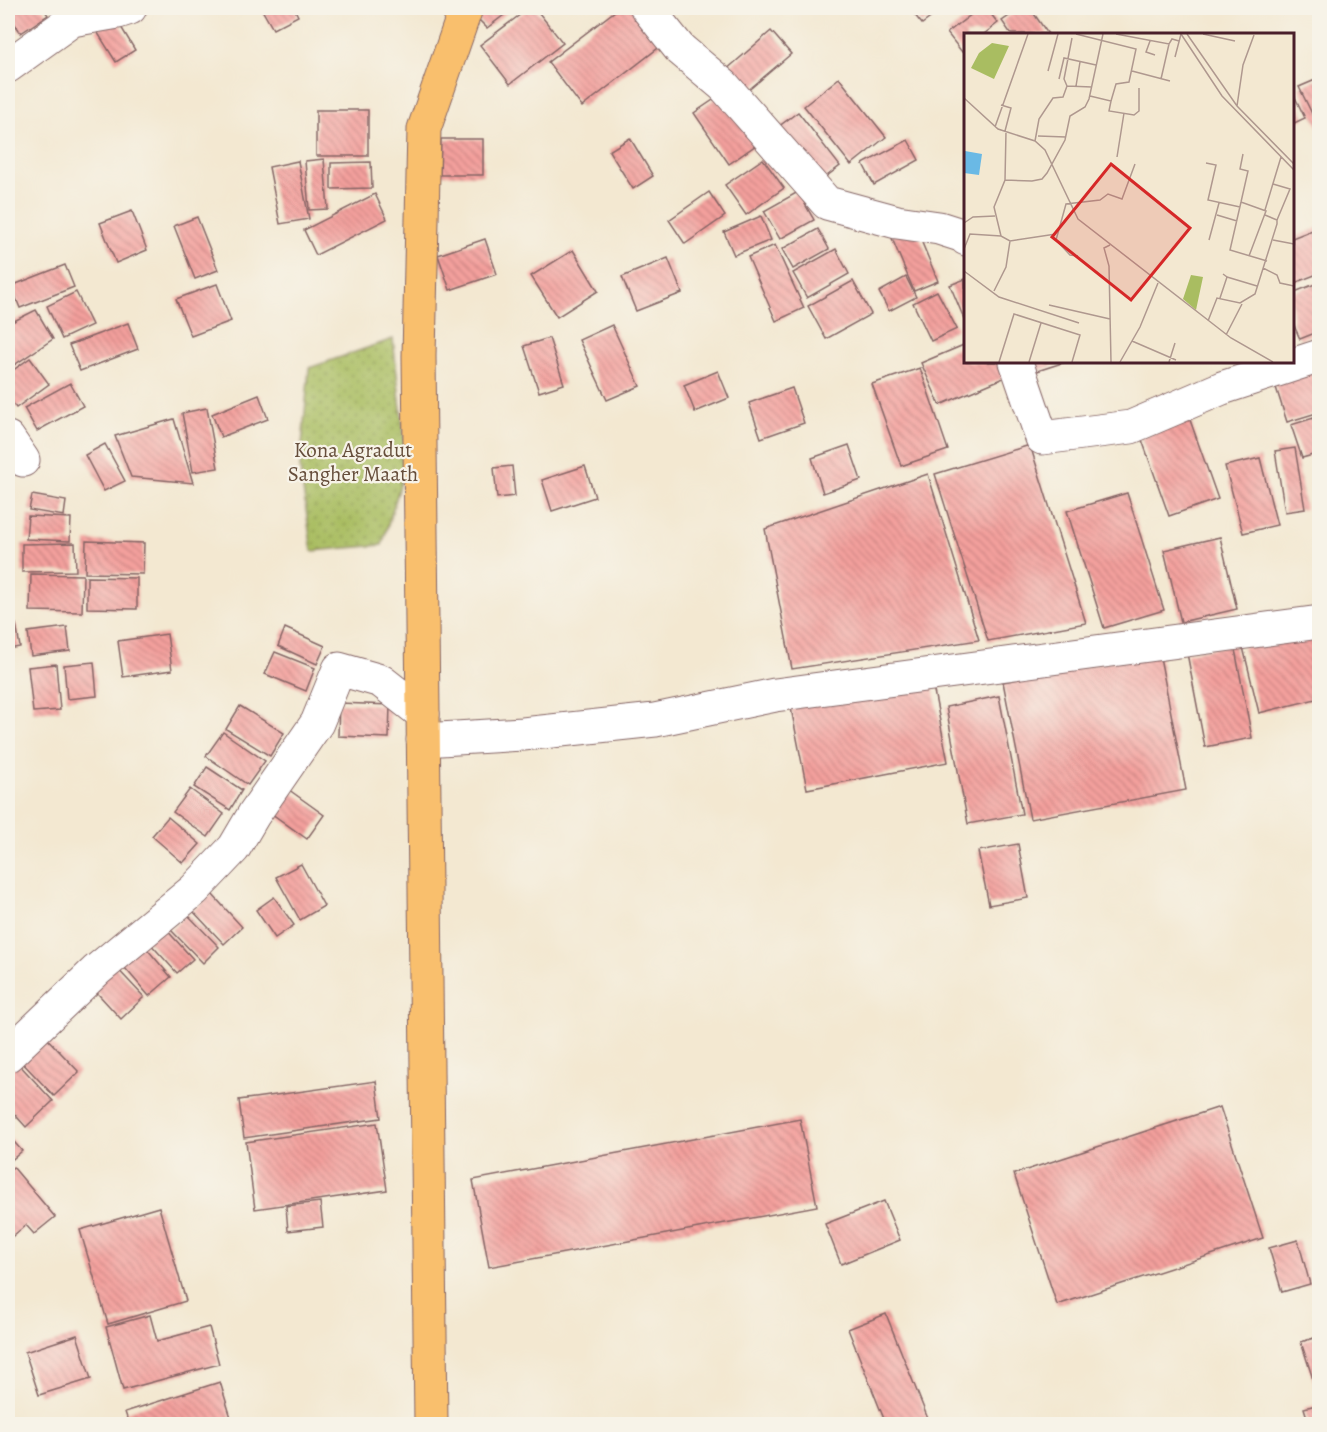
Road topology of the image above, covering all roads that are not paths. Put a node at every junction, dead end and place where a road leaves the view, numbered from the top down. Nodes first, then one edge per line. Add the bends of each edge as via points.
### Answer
1 (130, 8) edge
2 (466, 8) edge
3 (647, 8) edge
4 (67, 14) edge
5 (8, 66) edge
6 (964, 236) edge
7 (1320, 356) edge
8 (1016, 363) edge
9 (1320, 622) edge
10 (423, 727) junction
11 (8, 1055) edge
12 (431, 1425) edge

1 - 4 street
2 - 10 main road via 424,129 419,356
3 - 6 street via 680,49 724,87 826,202
4 - 5 street
7 - 8 street via 1222,388 1131,427 1042,438
9 - 10 street via 775,695 655,720 523,734
10 - 11 street via 381,681 339,669 317,723 234,848 194,890 97,970
10 - 12 main road

